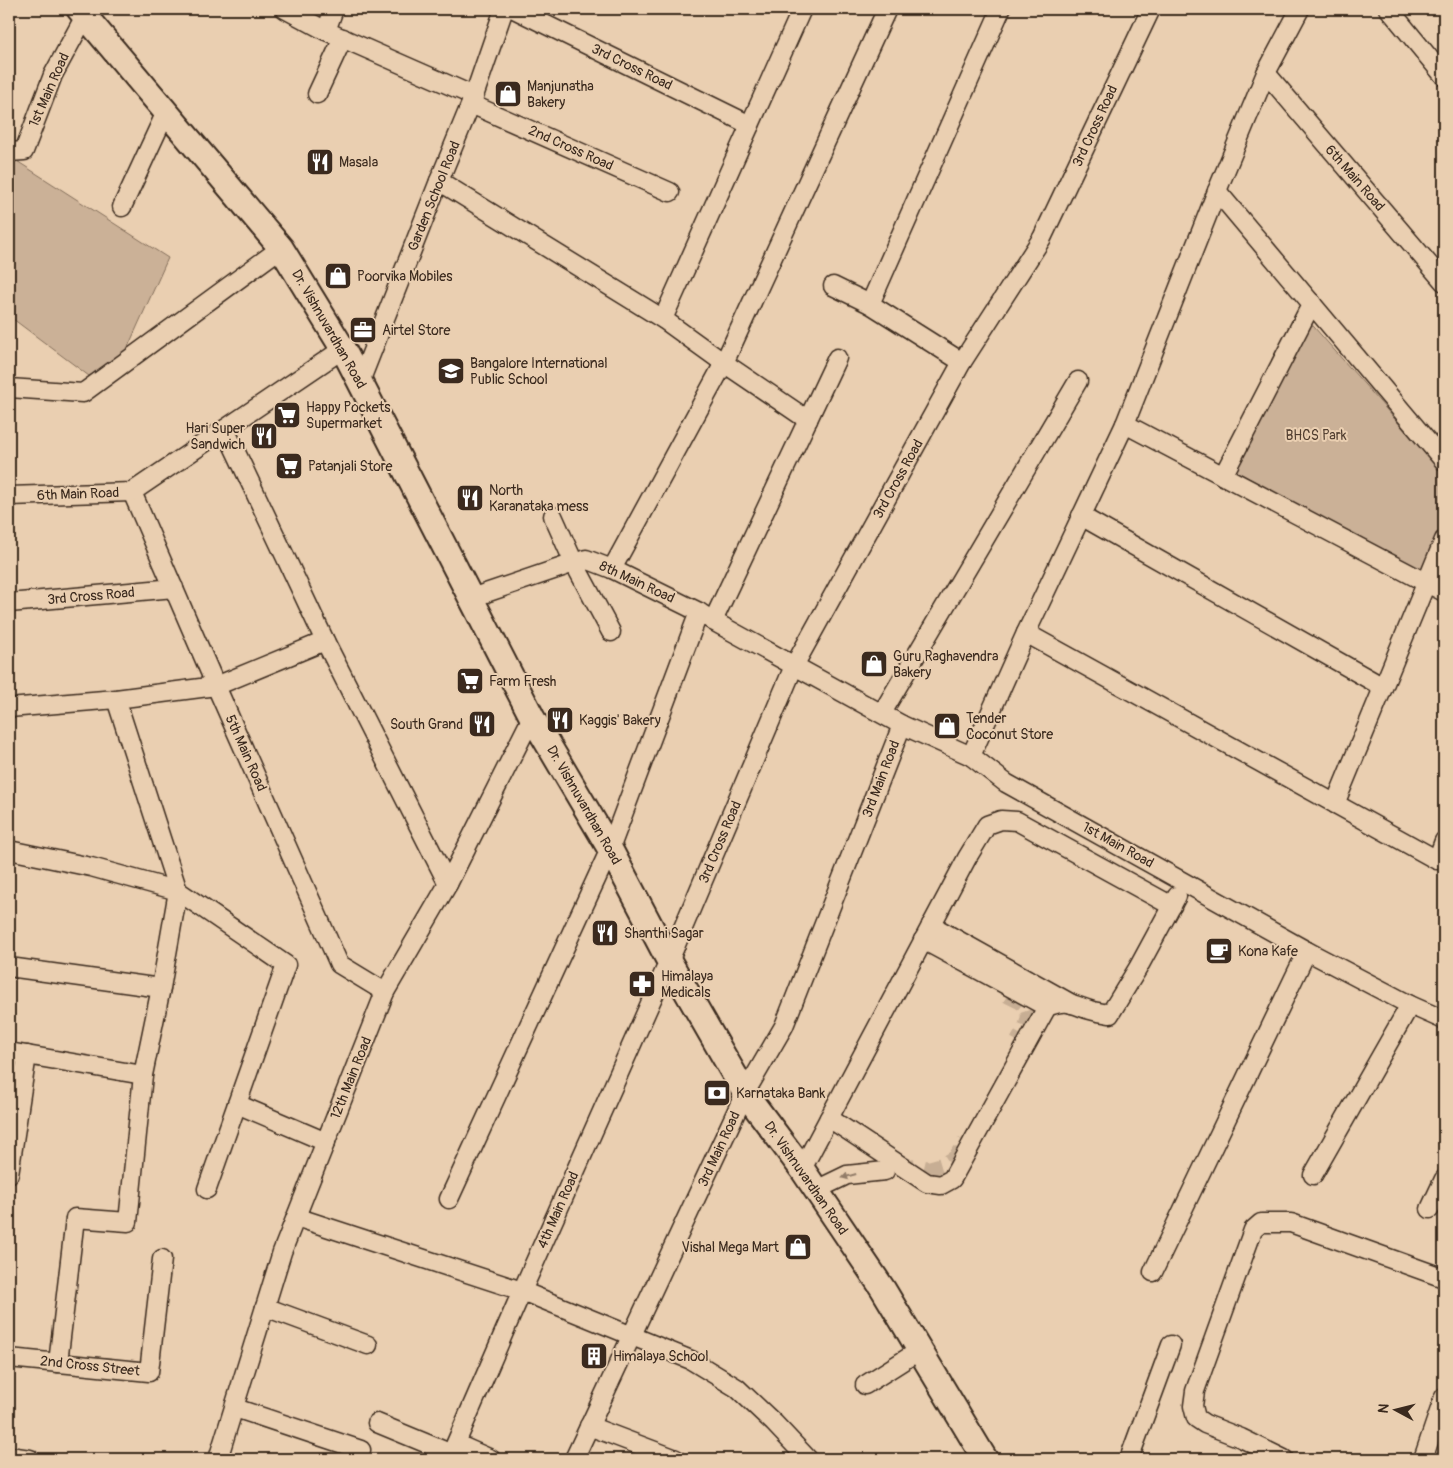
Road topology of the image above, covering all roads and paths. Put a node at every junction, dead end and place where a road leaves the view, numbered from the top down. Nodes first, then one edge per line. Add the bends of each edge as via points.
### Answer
1 (285, 9) edge
2 (334, 9) edge
3 (504, 9) edge
4 (514, 9) edge
5 (802, 9) edge
6 (887, 9) edge
7 (1001, 9) edge
8 (1151, 9) edge
9 (1300, 9) edge
10 (1389, 9) edge
11 (82, 12) edge
12 (326, 31) junction
13 (343, 38) junction
14 (1266, 73) junction
15 (1444, 76) edge
16 (317, 94) dead end
17 (473, 100) junction
18 (166, 112) junction
19 (750, 125) junction
20 (9, 152) edge
21 (439, 181) junction
22 (1217, 191) junction
23 (670, 192) dead end
24 (122, 207) dead end
25 (281, 248) junction
26 (1444, 282) edge
27 (833, 286) dead end
28 (1312, 303) junction
29 (870, 304) junction
30 (663, 319) junction
31 (343, 350) junction
32 (837, 358) dead end
33 (962, 362) junction
34 (724, 363) junction
35 (1078, 381) dead end
36 (360, 382) junction
37 (9, 388) edge
38 (808, 420) junction
39 (1125, 424) junction
40 (225, 429) junction
41 (1444, 461) edge
42 (1223, 476) junction
43 (132, 492) junction
44 (9, 496) edge
45 (553, 516) dead end
46 (1081, 516) junction
47 (1444, 540) edge
48 (574, 563) junction
49 (612, 569) junction
50 (1426, 583) junction
51 (174, 588) junction
52 (1444, 592) edge
53 (471, 598) junction
54 (9, 603) edge
55 (706, 616) junction
56 (611, 632) dead end
57 (1026, 633) junction
58 (325, 641) junction
59 (794, 666) junction
60 (216, 686) junction
61 (1383, 687) junction
62 (116, 700) junction
63 (9, 708) edge
64 (882, 713) junction
65 (532, 717) junction
66 (902, 725) junction
67 (971, 756) junction
68 (1334, 804) junction
69 (1444, 841) edge
70 (610, 849) junction
71 (9, 850) edge
72 (1441, 861) edge
73 (1184, 882) junction
74 (448, 884) junction
75 (178, 891) junction
76 (1172, 906) junction
77 (931, 924) junction
78 (923, 940) junction
79 (1307, 951) junction
80 (669, 961) junction
81 (9, 967) edge
82 (161, 988) junction
83 (385, 992) junction
84 (1072, 1004) junction
85 (1410, 1005) junction
86 (1047, 1007) junction
87 (1444, 1020) edge
88 (9, 1052) edge
89 (27, 1055) junction
90 (143, 1075) junction
91 (745, 1093) junction
92 (237, 1104) junction
93 (829, 1118) junction
94 (326, 1142) junction
95 (802, 1169) junction
96 (885, 1171) tunnel mouth
97 (9, 1174) edge
98 (1313, 1175) dead end
99 (1444, 1179) edge
100 (207, 1188) dead end
101 (816, 1190) junction
102 (448, 1199) dead end
103 (1430, 1210) dead end
104 (296, 1217) junction
105 (162, 1259) dead end
106 (1153, 1272) dead end
107 (1444, 1278) edge
108 (522, 1291) junction
109 (265, 1308) junction
110 (632, 1336) junction
111 (368, 1345) dead end
112 (1171, 1345) dead end
113 (920, 1350) junction
114 (9, 1358) edge
115 (58, 1363) junction
116 (865, 1385) dead end
117 (1444, 1397) edge
118 (235, 1408) junction
119 (377, 1422) dead end
120 (589, 1426) junction
121 (361, 1450) dead end
122 (453, 1452) edge
123 (9, 1456) edge
124 (1277, 1458) edge
125 (30, 1459) edge
126 (218, 1459) edge
127 (491, 1459) edge
128 (574, 1459) edge
129 (676, 1459) edge
130 (808, 1459) edge
131 (985, 1459) edge
132 (1128, 1459) edge
133 (1423, 1459) edge

1 - 12 street, 2nd Cross Road
2 - 12 street
3 - 17 street, Garden School Road
4 - 19 street, 3rd Cross Road
5 - 19 street
6 - 34 street
7 - 29 street
8 - 33 street, 3rd Cross Road via 1042,238
9 - 14 street
10 - 15 street
11 - 18 main road, Dr. Vishnuvardhan Road
11 - 20 street, 1st Main Road via 53,75 24,151
12 - 13 street, 2nd Cross Road
13 - 16 street
13 - 17 street, 2nd Cross Road
14 - 22 street
14 - 26 street, 6th Main Road
17 - 21 street, Garden School Road
17 - 23 street, 2nd Cross Road
18 - 24 street
18 - 25 main road, Dr. Vishnuvardhan Road
19 - 30 street
21 - 30 street
21 - 36 street, Garden School Road
22 - 28 street
22 - 39 street
25 - 31 main road, Dr. Vishnuvardhan Road
25 - 37 street via 84,393
27 - 29 street
28 - 41 street
28 - 42 street
29 - 33 street
30 - 34 street
31 - 36 main road, Dr. Vishnuvardhan Road
31 - 40 street, 6th Main Road
32 - 38 street
33 - 59 street, 3rd Cross Road
34 - 38 street
34 - 49 street
35 - 64 street
36 - 53 main road, Dr. Vishnuvardhan Road
38 - 55 street
39 - 42 street
39 - 46 street
40 - 43 street, 6th Main Road
40 - 58 street
42 - 50 street
43 - 44 street, 6th Main Road
43 - 51 street, 5th Main Road
45 - 48 street
46 - 57 street
46 - 61 street
47 - 50 street
48 - 49 street, 8th Main Road via 586,559
48 - 53 street, 8th Main Road
48 - 56 street
49 - 55 street, 8th Main Road
50 - 52 street
50 - 61 street
51 - 54 street, 3rd Cross Road
51 - 60 street, 5th Main Road
53 - 65 main road, Dr. Vishnuvardhan Road
55 - 59 street, 8th Main Road
55 - 70 street
57 - 67 street
57 - 68 street
58 - 60 street
58 - 74 street
59 - 64 street, 1st Main Road
59 - 80 street, 3rd Cross Road
60 - 62 street
60 - 83 street, 5th Main Road via 339,964
61 - 68 street
62 - 63 street
62 - 75 street
64 - 66 street, 1st Main Road
65 - 70 main road, Dr. Vishnuvardhan Road
65 - 74 street, 12th Main Road
66 - 67 street, 1st Main Road
66 - 91 street, 3rd Main Road via 784,1026
67 - 73 street, 1st Main Road via 1006,783
68 - 72 street
69 - 72 street
70 - 80 main road, Dr. Vishnuvardhan Road
70 - 102 street
71 - 75 street via 91,867
73 - 76 street
73 - 79 street, 1st Main Road
74 - 83 street, 12th Main Road
75 - 82 street
75 - 92 street via 286,966
76 - 77 street via 1017,821 1001,820 987,825
76 - 84 street via 1110,1014
77 - 78 street
77 - 84 street
78 - 86 street
78 - 93 street
79 - 85 street, 1st Main Road
79 - 106 street
80 - 91 main road, Dr. Vishnuvardhan Road
80 - 108 street, 4th Main Road
81 - 82 street
82 - 90 street
83 - 94 street, 12th Main Road
84 - 86 street via 1059,1002
85 - 87 street, 1st Main Road
85 - 98 street
86 - 93 street via 952,1179 941,1185 927,1182
88 - 89 street
89 - 90 street
89 - 97 street
90 - 115 street via 128,1222 75,1218
91 - 95 main road, Dr. Vishnuvardhan Road
91 - 110 street, 3rd Main Road
92 - 94 street
92 - 100 street
93 - 95 street
94 - 104 street, 12th Main Road
95 - 101 main road, Dr. Vishnuvardhan Road
96 -> 101 street via 847,1175
99 - 103 street
101 - 113 main road, Dr. Vishnuvardhan Road
104 - 108 street
104 - 109 street, 12th Main Road
105 - 115 street, 2nd Cross Street via 149,1372
107 - 124 street via 1291,1223 1261,1223 1253,1230 1193,1406 1196,1418 1205,1424 1267,1450
108 - 110 street
108 - 122 street, 4th Main Road
109 - 111 street
109 - 118 street, 12th Main Road
110 - 120 street, 3rd Main Road
110 - 130 street via 691,1360 737,1388
112 - 132 street
113 - 116 street
113 - 131 main road, Dr. Vishnuvardhan Road
114 - 115 street, 2nd Cross Street
117 - 133 street
118 - 121 street
118 - 126 street, 12th Main Road
119 - 122 street
120 - 128 street, 3rd Main Road
120 - 129 street
122 - 127 street
123 - 125 street

